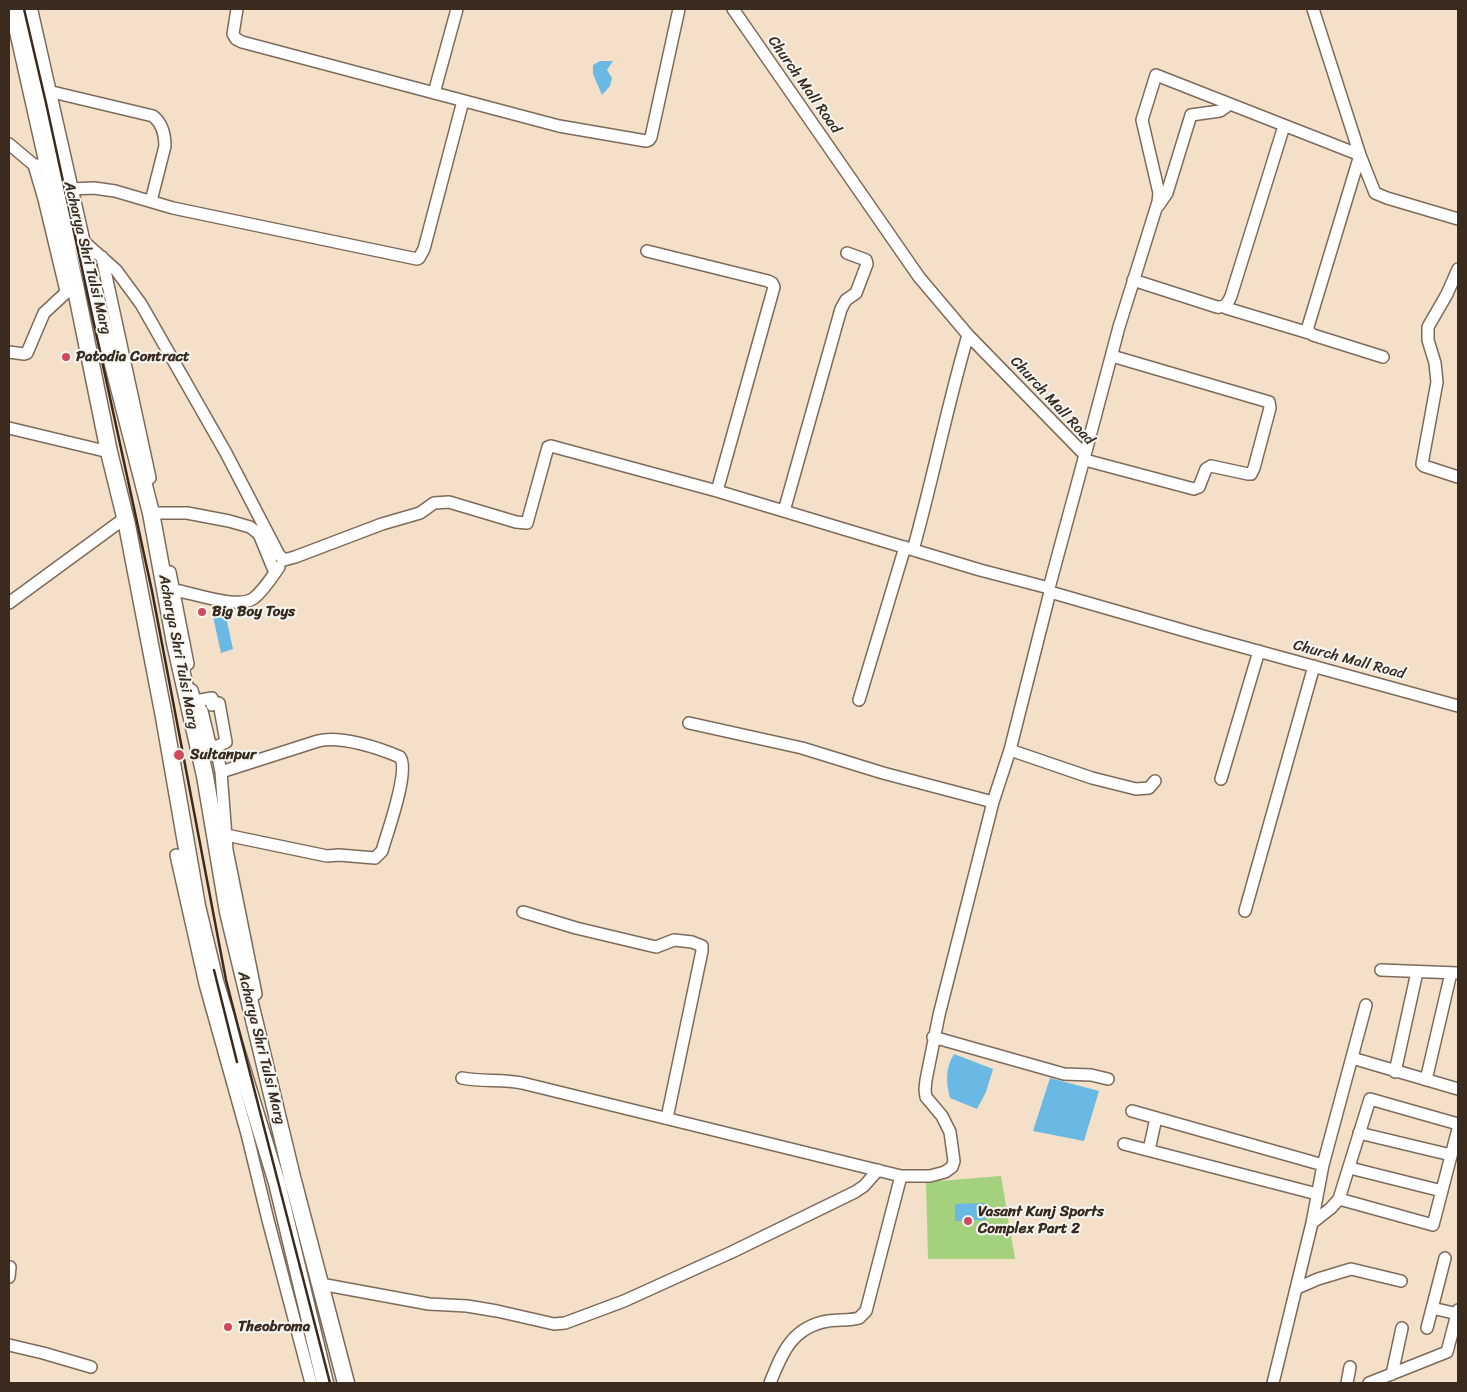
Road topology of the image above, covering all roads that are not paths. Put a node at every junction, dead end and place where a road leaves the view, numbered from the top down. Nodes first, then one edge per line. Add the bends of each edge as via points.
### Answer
1 (13, 9) edge
2 (29, 9) edge
3 (237, 9) edge
4 (457, 9) edge
5 (679, 9) edge
6 (733, 9) edge
7 (1313, 9) edge
8 (48, 90) junction
9 (434, 93) junction
10 (463, 101) junction
11 (1230, 104) junction
12 (1284, 126) junction
13 (9, 144) edge
14 (1360, 156) junction
15 (49, 163) junction
16 (70, 188) junction
17 (151, 201) junction
18 (1158, 206) junction
19 (1458, 219) edge
20 (82, 239) junction
21 (647, 251) dead end
22 (848, 253) dead end
23 (102, 257) junction
24 (1457, 276) edge
25 (1133, 280) junction
26 (71, 288) junction
27 (1226, 308) dead end
28 (1308, 333) junction
29 (968, 336) junction
30 (9, 352) edge
31 (1112, 356) junction
32 (1383, 357) dead end
33 (9, 428) edge
34 (109, 452) junction
35 (1085, 458) junction
36 (1458, 477) edge
37 (717, 490) junction
38 (784, 511) junction
39 (154, 513) junction
40 (125, 518) junction
41 (909, 549) junction
42 (284, 560) junction
43 (275, 573) junction
44 (174, 590) junction
45 (1049, 590) junction
46 (9, 602) edge
47 (176, 643) junction
48 (151, 649) junction
49 (1259, 651) junction
50 (1314, 666) junction
51 (859, 700) dead end
52 (195, 702) junction
53 (1458, 706) edge
54 (689, 723) dead end
55 (216, 747) junction
56 (1010, 750) junction
57 (221, 772) junction
58 (1221, 779) dead end
59 (1155, 782) dead end
60 (993, 802) junction
61 (226, 835) junction
62 (176, 855) dead end
63 (1245, 911) dead end
64 (523, 912) dead end
65 (1381, 970) dead end
66 (1417, 972) junction
67 (1454, 973) edge
68 (1366, 1005) dead end
69 (933, 1037) junction
70 (1352, 1058) junction
71 (1395, 1072) junction
72 (462, 1078) dead end
73 (1108, 1079) dead end
74 (1426, 1080) junction
75 (1458, 1089) edge
76 (1132, 1111) dead end
77 (667, 1118) junction
78 (1156, 1118) junction
79 (1458, 1124) edge
80 (1458, 1130) edge
81 (1359, 1133) junction
82 (1124, 1144) dead end
83 (1149, 1150) junction
84 (1451, 1156) junction
85 (1323, 1165) junction
86 (1350, 1168) junction
87 (878, 1170) junction
88 (901, 1176) junction
89 (1442, 1191) junction
90 (1317, 1194) junction
91 (1339, 1199) junction
92 (1312, 1223) junction
93 (1445, 1258) dead end
94 (1401, 1281) dead end
95 (326, 1285) junction
96 (1297, 1288) junction
97 (1432, 1308) junction
98 (1458, 1312) edge
99 (1402, 1328) dead end
100 (1427, 1328) dead end
101 (9, 1345) edge
102 (91, 1367) dead end
103 (1350, 1367) dead end
104 (1392, 1374) junction
105 (312, 1383) edge
106 (325, 1383) edge
107 (346, 1383) edge
108 (350, 1383) edge
109 (770, 1383) edge
110 (1273, 1383) edge
111 (1347, 1383) edge
112 (1369, 1383) edge

1 - 15 highway, Acharya Shri Tulsi Marg
2 - 8 highway, Acharya Shri Tulsi Marg
3 - 9 street via 233,34 242,42
4 - 9 street
5 - 10 street via 649,140 559,126
6 - 29 street, Church Mall Road via 919,277
7 - 14 street
8 - 15 highway, Acharya Shri Tulsi Marg
8 - 17 street via 157,119 163,132 164,146
9 - 10 street
10 - 17 street via 424,249 417,259
11 - 12 street
11 - 18 street via 1220,111 1191,115 1167,193
11 - 18 street via 1156,74 1142,120
12 - 14 street
12 - 25 street via 1226,305 1217,307
13 - 15 street
14 - 19 street via 1377,194
14 - 28 street
15 - 16 highway, Acharya Shri Tulsi Marg
15 - 26 highway, Acharya Shri Tulsi Marg
16 - 17 street via 107,190
16 - 20 highway, Acharya Shri Tulsi Marg
18 - 25 street
20 - 23 street
20 - 39 highway, Acharya Shri Tulsi Marg
21 - 37 street via 768,281 774,287
22 - 38 street via 866,260 867,264 856,293 846,300 841,309
23 - 39 street
23 - 42 street via 141,304
24 - 36 street via 1428,328 1437,382 1422,464
25 - 31 street
26 - 30 street via 44,313 27,353
26 - 34 highway, Acharya Shri Tulsi Marg
27 - 28 street
28 - 32 street
29 - 35 street, Church Mall Road
29 - 41 street
31 - 35 street
31 - 35 street via 1269,402 1270,408 1251,474 1211,466 1206,469 1199,487 1194,489
33 - 34 street
34 - 40 highway, Acharya Shri Tulsi Marg
35 - 45 street, Church Mall Road
37 - 38 street
37 - 42 street via 549,446 527,524 449,502 434,502 420,513
38 - 41 street
39 - 43 street via 187,513 250,527 259,534
39 - 44 street
39 - 47 highway, Acharya Shri Tulsi Marg
40 - 46 street
40 - 48 highway, Acharya Shri Tulsi Marg
41 - 45 street
41 - 51 street
42 - 43 street
43 - 44 street via 255,597 243,602 226,602
44 - 52 street
45 - 49 street, Church Mall Road
45 - 56 street
47 - 48 highway
47 - 107 highway, Acharya Shri Tulsi Marg via 205,776 228,912
48 - 106 highway, Acharya Shri Tulsi Marg via 197,906 215,981 278,1183
49 - 50 street, Church Mall Road
49 - 58 street
50 - 53 street, Church Mall Road
50 - 63 street
52 - 55 street via 202,712 210,744
52 - 55 street via 212,698 212,705 218,704 226,742
54 - 60 street via 802,748
55 - 57 street
56 - 59 street via 1092,778 1136,789 1149,788
56 - 60 street
57 - 61 street
57 - 61 street via 328,740 389,752 400,756 403,767 382,851 375,858 327,856
60 - 69 street
61 - 95 street via 284,1130
62 - 105 street via 205,984
64 - 77 street via 656,947 674,940 702,946
65 - 66 street
66 - 67 street
66 - 71 street
67 - 74 street
68 - 70 street
69 - 73 street via 1064,1074
69 - 88 street via 925,1094 950,1132 954,1161 945,1172 930,1176
70 - 71 street
70 - 85 street
71 - 74 street
72 - 77 street via 509,1081
74 - 75 street
76 - 78 street
77 - 87 street
78 - 83 street
78 - 85 street
79 - 81 street via 1372,1098
80 - 84 street
81 - 84 street
81 - 86 street
82 - 83 street
83 - 90 street
84 - 89 street
85 - 90 street
86 - 89 street
86 - 91 street
87 - 88 street
87 - 95 street via 856,1192 624,1301 571,1322 554,1324 497,1311 429,1304
88 - 109 street via 866,1311 859,1318 819,1322 800,1332 784,1350
89 - 91 street via 1432,1226
90 - 92 street
91 - 92 street
92 - 96 street
93 - 97 street
94 - 96 street via 1351,1269
95 - 108 street
96 - 110 street
97 - 98 street
97 - 100 street
98 - 104 street via 1447,1352
99 - 104 street
101 - 102 street
103 - 111 street
104 - 112 street

